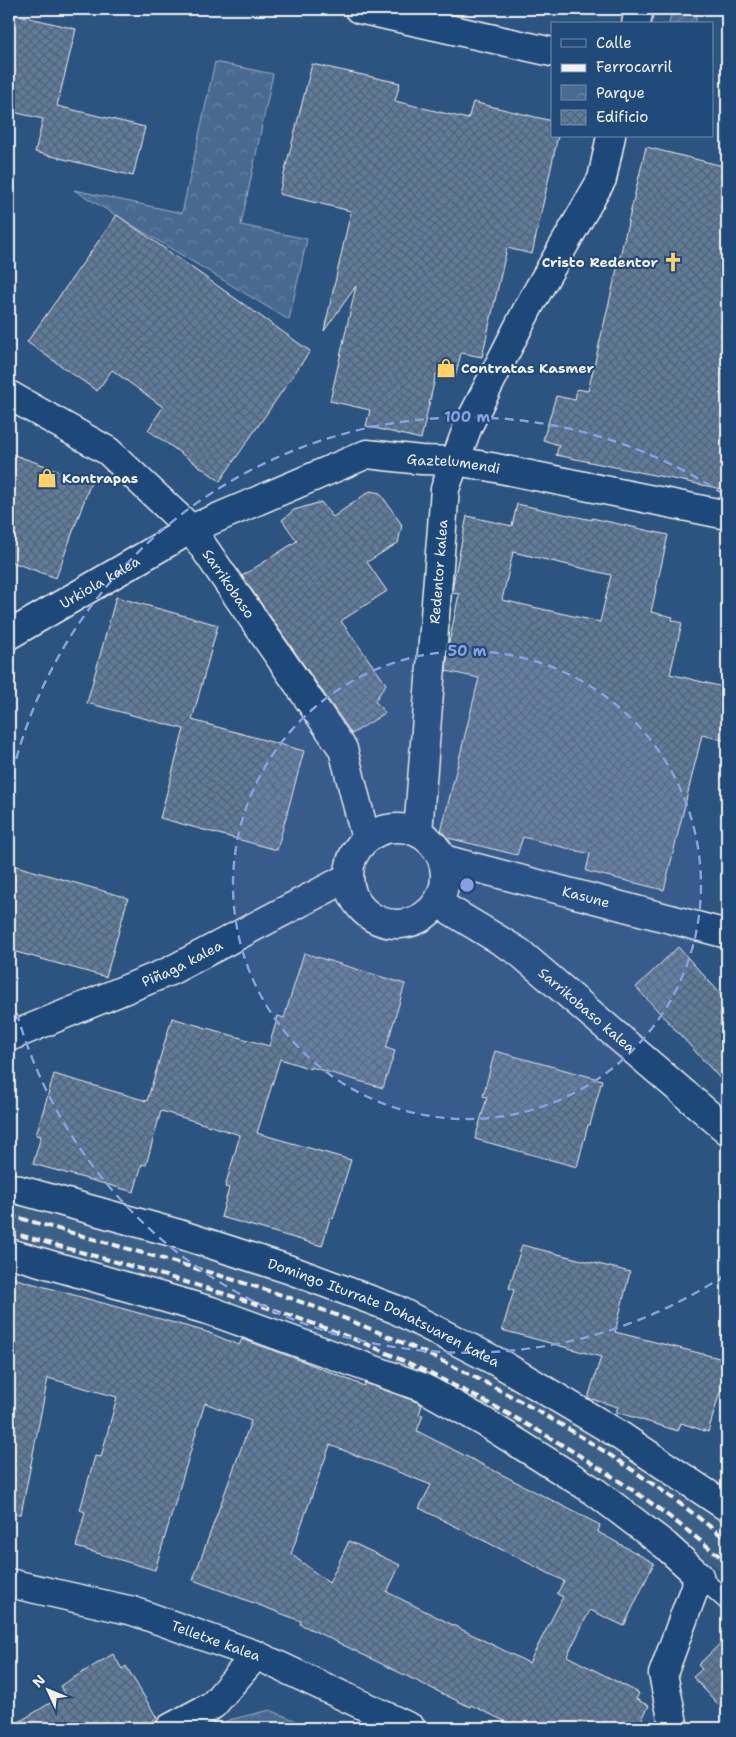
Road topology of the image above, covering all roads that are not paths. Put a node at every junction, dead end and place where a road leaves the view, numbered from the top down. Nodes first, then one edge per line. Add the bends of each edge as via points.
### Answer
1 (359, 9) edge
2 (639, 9) edge
3 (636, 22) edge
4 (551, 52) edge
5 (610, 138) edge
6 (9, 395) edge
7 (455, 461) junction
8 (727, 516) edge
9 (190, 529) junction
10 (9, 635) edge
11 (418, 832) junction
12 (366, 839) junction
13 (443, 858) junction
14 (349, 877) junction
15 (438, 903) junction
16 (727, 934) edge
17 (9, 1037) edge
18 (727, 1130) edge
19 (9, 1187) edge
20 (9, 1253) edge
21 (727, 1507) edge
22 (699, 1576) junction
23 (9, 1583) edge
24 (727, 1601) edge
25 (256, 1655) junction
26 (170, 1728) edge
27 (411, 1728) edge
28 (674, 1728) edge

1 - 4 street
2 - 3 street
5 - 7 street, Redentor kalea via 602,179 529,306 468,426
6 - 9 street, Sarrikobaso via 108,451
7 - 8 street, Gaztelumendi
7 - 9 street, Gaztelumendi via 367,454
7 - 11 street, Redentor kalea via 445,489
9 - 10 street, Urkiola kalea
9 - 12 street, Sarrikobaso via 343,748
11 - 12 street via 397,827 384,829
11 - 13 street via 434,844
12 - 14 street via 356,852
13 - 15 street via 445,888
13 - 16 street, Kasune
14 - 15 street via 354,896 362,908 383,922 411,922 426,915
14 - 17 street, Piñaga kalea via 170,971
15 - 18 street, Sarrikobaso kalea via 519,952
19 - 21 street, Domingo Iturrate Dohatsuaren kalea via 179,1234 288,1269 395,1309 517,1373 613,1431
20 - 22 street via 210,1311 424,1388 594,1491
22 - 24 lane
22 - 28 street via 663,1674
23 - 25 street, Telletxe kalea via 134,1611
25 - 26 street via 212,1705
25 - 27 street, Telletxe kalea

